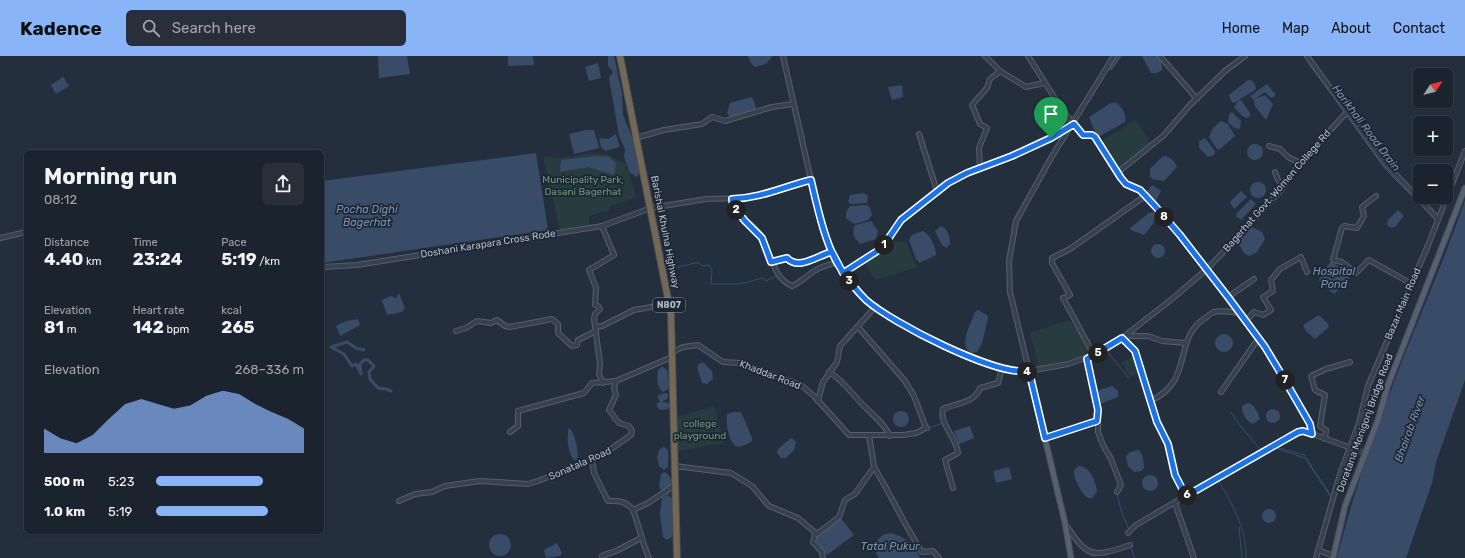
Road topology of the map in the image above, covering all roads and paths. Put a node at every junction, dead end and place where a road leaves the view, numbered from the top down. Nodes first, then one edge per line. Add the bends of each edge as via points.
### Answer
1 (620, 56) edge
2 (783, 56) edge
3 (986, 56) edge
4 (1028, 56) edge
5 (1114, 56) edge
6 (1160, 56) edge
7 (1245, 56) edge
8 (1307, 56) edge
9 (998, 72) dead end
10 (1044, 83) junction
11 (1198, 99) junction
12 (793, 104) dead end
13 (1347, 112) junction
14 (1074, 124) junction
15 (919, 134) dead end
16 (636, 138) junction
17 (1269, 146) dead end
18 (1465, 151) edge
19 (1300, 163) junction
20 (980, 169) junction
21 (1275, 172) dead end
22 (1117, 173) junction
23 (811, 180) junction
24 (1284, 186) junction
25 (1465, 188) edge
26 (937, 191) junction
27 (1145, 196) junction
28 (1376, 196) dead end
29 (732, 199) junction
30 (651, 208) junction
31 (1438, 219) junction
32 (602, 226) junction
33 (24, 232) edge
34 (0, 238) edge
35 (832, 252) junction
36 (771, 262) junction
37 (837, 262) junction
38 (324, 268) edge
39 (1207, 269) junction
40 (1308, 272) dead end
41 (843, 273) junction
42 (1254, 279) dead end
43 (1412, 284) junction
44 (1228, 297) junction
45 (669, 304) junction
46 (876, 306) junction
47 (1239, 313) junction
48 (1246, 321) junction
49 (858, 327) junction
50 (595, 329) junction
51 (456, 331) dead end
52 (1123, 337) junction
53 (1258, 339) junction
54 (1186, 343) junction
55 (672, 355) junction
56 (1094, 355) junction
57 (1087, 359) junction
58 (1350, 362) dead end
59 (1002, 368) junction
60 (1029, 371) junction
61 (829, 372) junction
62 (616, 381) junction
63 (603, 383) junction
64 (1221, 392) dead end
65 (818, 401) junction
66 (1150, 401) junction
67 (1097, 421) junction
68 (510, 432) dead end
69 (1312, 434) junction
70 (869, 435) junction
71 (890, 436) junction
72 (1045, 438) junction
73 (1325, 439) junction
74 (1350, 447) junction
75 (1366, 453) junction
76 (592, 460) junction
77 (675, 466) junction
78 (874, 467) junction
79 (676, 485) junction
80 (953, 488) dead end
81 (1116, 492) dead end
82 (1186, 496) junction
83 (399, 501) dead end
84 (1175, 503) junction
85 (632, 510) junction
86 (1065, 523) junction
87 (1128, 533) dead end
88 (815, 534) junction
89 (642, 538) junction
90 (1130, 545) dead end
91 (1318, 550) junction
92 (602, 556) dead end
93 (1333, 557) edge
94 (649, 558) edge
95 (677, 558) edge
96 (823, 558) edge
97 (939, 558) edge
98 (1071, 558) edge
99 (1194, 558) edge
100 (1316, 558) edge

1 - 16 highway, Barishal Khulna Highway / N807
2 - 23 street
3 - 10 street via 1000,71 1026,87
4 - 10 street
5 - 14 street
6 - 11 street
7 - 11 street
8 - 13 street
9 - 20 street via 972,104 980,124 987,128 979,148
10 - 14 street
11 - 22 street via 1163,136
12 - 16 street via 725,121 712,117 702,124 664,130
13 - 19 street, Bagerhat Govt. Women College Rd
13 - 31 street via 1394,174
14 - 20 street via 1034,146
14 - 22 street via 1083,135 1095,137
14 - 60 street via 1051,158 1016,221 1012,241 1009,261 1010,292
15 - 26 street
16 - 30 highway, Barishal Khulna Highway / N807
17 - 19 street via 1280,149
18 - 31 street, Bazar Main Road
19 - 24 street, Bagerhat Govt. Women College Rd
20 - 26 street via 967,173
21 - 24 street
22 - 27 street
23 - 29 street, Doshani Karapara Cross Rode via 768,194
23 - 35 main road
24 - 39 street, Bagerhat Govt. Women College Rd
25 - 75 main road, Doratana Monigonj Bridge Road via 1388,385
26 - 41 street via 901,220 882,248
27 - 39 street
27 - 56 street via 1070,249 1052,258 1070,294 1064,298
28 - 43 street via 1362,207 1364,216 1356,228 1342,228 1333,260 1342,262 1356,273 1369,260
29 - 30 street, Doshani Karapara Cross Rode via 706,199
29 - 36 street via 733,206 762,238
30 - 32 street, Doshani Karapara Cross Rode
30 - 45 highway, Barishal Khulna Highway / N807
31 - 43 street, Bazar Main Road
32 - 38 street, Doshani Karapara Cross Rode
32 - 50 street via 614,254 589,270 596,288 596,305 600,309 595,314
33 - 34 street
35 - 36 street via 817,256 803,264 793,263 787,258
35 - 37 main road
36 - 37 street via 784,283 792,286 813,271
37 - 41 main road
39 - 44 street
39 - 52 street, Bagerhat Govt. Women College Rd
40 - 48 street via 1301,257 1280,269 1271,280 1273,291 1263,297 1271,310 1263,315 1254,312
41 - 46 main road via 866,300
42 - 44 street
43 - 74 street, Bazar Main Road via 1368,386
44 - 47 street
45 - 50 street via 634,310
45 - 55 highway, Barishal Khulna Highway / N807
46 - 49 street
46 - 59 main road via 901,323 945,345 984,363
47 - 48 street
47 - 54 street via 1213,312 1188,334
48 - 53 street
49 - 61 street via 840,346 836,362
49 - 71 street, Khaddar Road via 905,381 927,428 909,435
50 - 51 street via 578,340 577,345 572,346 558,333 558,324 552,319 510,327 497,320 491,323 477,321
50 - 63 street via 601,369 599,374
52 - 54 street via 1148,336 1162,341
52 - 56 street, Bagerhat Govt. Women College Rd
52 - 66 street via 1135,351
53 - 64 street
53 - 69 street via 1296,399 1310,424
54 - 66 street via 1181,367 1170,388
55 - 62 street
55 - 65 street, Khaddar Road via 683,347 698,344 723,362 740,363 801,386
55 - 77 highway, Barishal Khulna Highway / N807
56 - 57 street, Bagerhat Govt. Women College Rd
57 - 60 street, Bagerhat Govt. Women College Rd
57 - 67 street via 1098,410
58 - 73 street via 1311,376 1315,390 1325,395 1320,426 1326,430
59 - 60 main road
59 - 80 street via 998,383 980,388 973,399 943,408 944,420 957,444 958,453 945,460
60 - 72 main road
61 - 65 street via 823,382
61 - 71 street via 877,418
62 - 63 street
62 - 76 street, Sonatala Road via 616,395 609,410 619,423 629,426 631,436 611,451
63 - 68 street via 592,383 584,393 518,411 518,426
65 - 70 street, Khaddar Road via 849,435
66 - 82 street via 1168,444 1175,475
67 - 72 street
67 - 81 street via 1098,432 1120,485
69 - 73 street
69 - 82 street via 1298,432
70 - 71 street, Khaddar Road
70 - 78 street
72 - 86 main road
73 - 74 street
74 - 75 street
74 - 91 street, Bazar Main Road
75 - 93 main road, Doratana Monigonj Bridge Road via 1345,506
76 - 83 street, Sonatala Road via 528,484 480,481 445,486 432,492 414,494
76 - 85 street via 594,473 608,501 619,500 628,504
77 - 79 highway, Barishal Khulna Highway / N807
77 - 88 street via 731,472 752,486 768,506 798,518
78 - 88 street via 855,494 845,500 839,517
78 - 97 street via 891,495 904,525 922,552 933,551
79 - 85 street
79 - 95 highway, Barishal Khulna Highway / N807
82 - 84 street
84 - 87 street via 1136,525
84 - 99 street
85 - 89 street
86 - 90 street via 1085,551 1091,554 1098,555
86 - 98 main road
88 - 96 street via 813,542 822,552
89 - 92 street
89 - 94 street
91 - 93 street
91 - 100 street, Bazar Main Road

